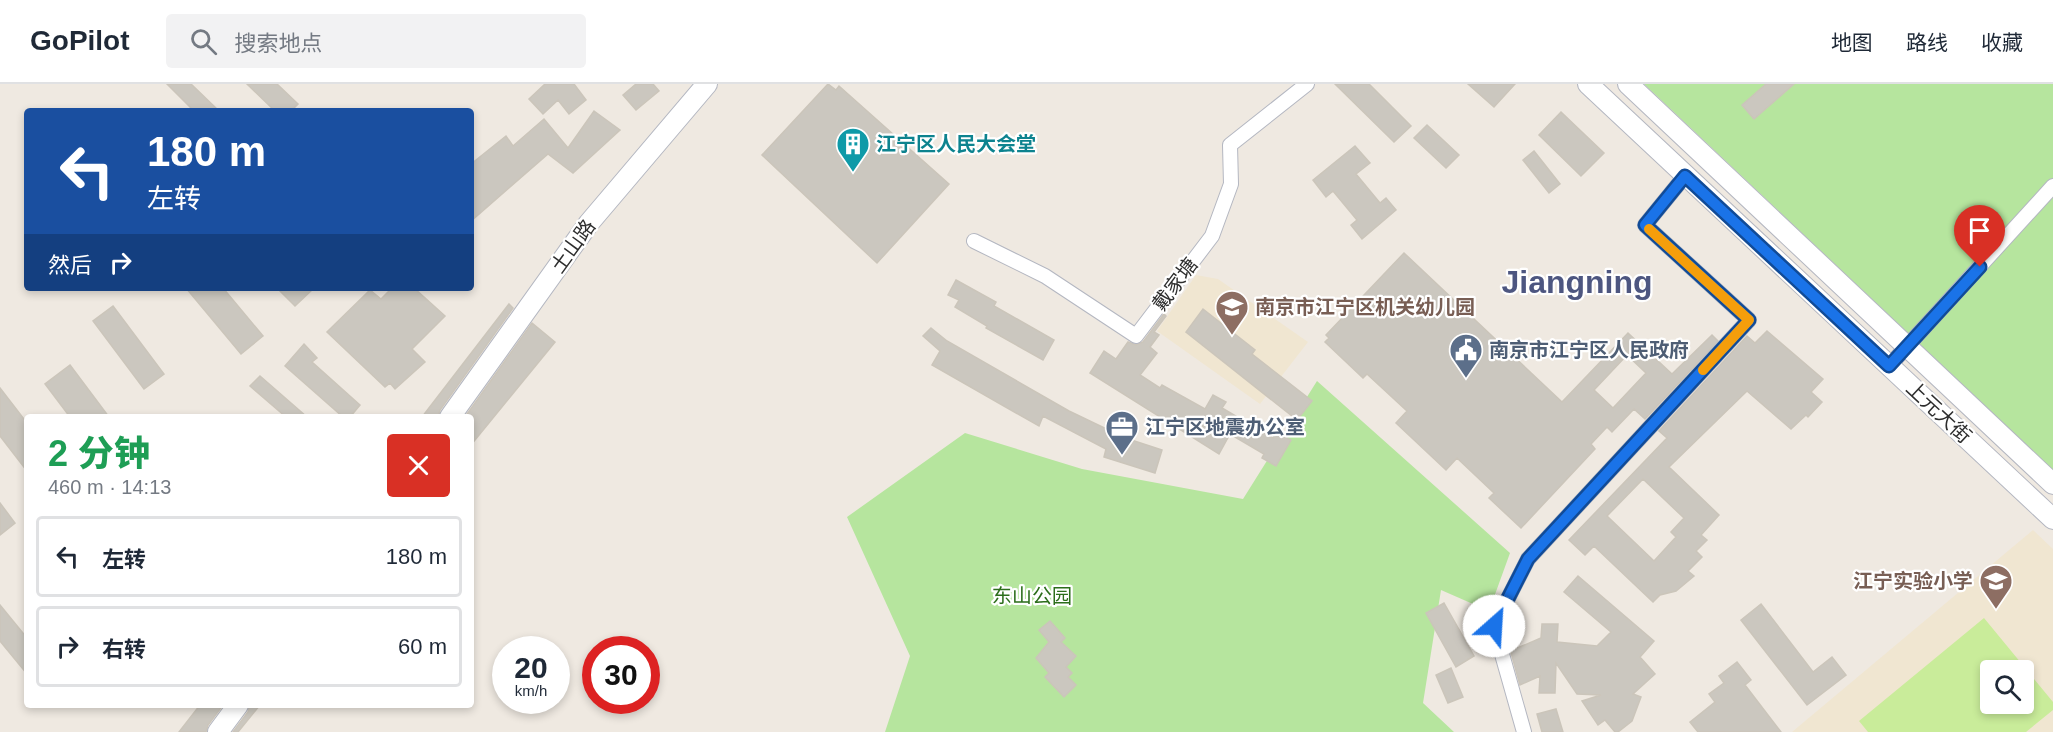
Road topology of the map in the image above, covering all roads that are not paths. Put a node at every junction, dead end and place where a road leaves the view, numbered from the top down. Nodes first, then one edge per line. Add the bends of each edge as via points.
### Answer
1 (707, 84) edge
2 (1306, 84) edge
3 (1588, 84) edge
4 (1628, 84) edge
5 (1685, 176) junction
6 (2053, 186) edge
7 (974, 240) dead end
8 (1907, 347) junction
9 (1889, 366) junction
10 (452, 414) edge
11 (2053, 484) edge
12 (2053, 519) edge
13 (236, 708) edge
14 (218, 732) edge
15 (1524, 732) edge

1 - 10 main road, 土山路 via 589,223
2 - 7 street, 戴家塘 via 1230,145 1231,184 1212,236 1136,336 1045,276
3 - 5 main road, 上元大街
4 - 8 main road, 上元大街
5 - 9 main road, 上元大街
5 - 15 street via 1645,225 1749,320 1528,559 1494,626
6 - 8 street
8 - 9 street
8 - 11 main road, 上元大街
9 - 12 main road, 上元大街
13 - 14 main road

